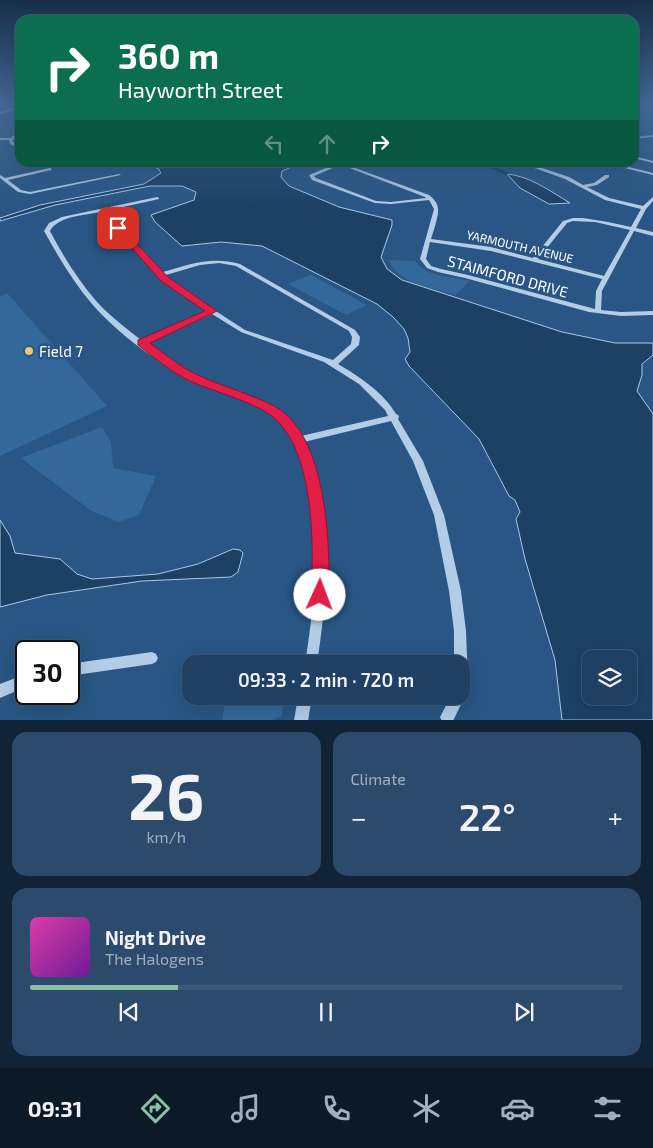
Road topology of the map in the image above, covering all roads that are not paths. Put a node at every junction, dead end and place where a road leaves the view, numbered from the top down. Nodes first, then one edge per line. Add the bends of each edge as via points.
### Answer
1 (0, 139) edge
2 (12, 139) joint
3 (15, 145) edge
4 (653, 155) edge
5 (639, 159) edge
6 (643, 160) junction
7 (653, 162) edge
8 (332, 167) edge
9 (350, 167) edge
10 (535, 167) edge
11 (541, 167) edge
12 (625, 167) edge
13 (631, 167) edge
14 (538, 168) junction
15 (50, 169) dead end
16 (653, 173) edge
17 (119, 175) dead end
18 (607, 176) dead end
19 (2, 177) edge
20 (582, 186) junction
21 (157, 198) dead end
22 (653, 198) edge
23 (430, 199) junction
24 (644, 208) junction
25 (102, 210) junction
26 (632, 230) junction
27 (653, 234) edge
28 (428, 240) junction
29 (534, 260) junction
30 (161, 275) junction
31 (606, 278) junction
32 (212, 311) junction
33 (598, 312) junction
34 (653, 313) edge
35 (142, 342) junction
36 (333, 364) junction
37 (394, 417) junction
38 (299, 440) junction
39 (311, 655) edge
40 (460, 655) edge
41 (152, 658) dead end
42 (80, 668) edge
43 (15, 685) edge
44 (0, 691) edge
45 (304, 705) edge
46 (454, 705) edge
47 (447, 719) edge
48 (301, 720) edge

1 - 2 street
2 - 3 street via 11,143
4 - 6 street
5 - 6 street
6 - 7 street
8 - 23 street via 311,175 314,179 375,202
9 - 23 street via 415,190
10 - 14 street
11 - 14 street
12 - 16 street
13 - 16 street
14 - 20 street
15 - 19 street
17 - 19 street via 30,193 20,192
18 - 20 street via 595,184
20 - 24 street via 607,199
21 - 25 street
22 - 24 street
23 - 28 street, STAIMFORD DRIVE via 436,209
24 - 26 street
25 - 30 street
25 - 35 street via 62,219 47,231 95,303
26 - 27 street
26 - 29 street via 587,220 568,220
26 - 31 street
28 - 29 street, YARMOUTH AVENUE via 477,246
28 - 33 street, STAIMFORD DRIVE via 424,261 436,270
29 - 31 street, YARMOUTH AVENUE
30 - 32 street
30 - 36 street via 210,262 238,265 352,330 356,337 355,345
31 - 33 street via 598,294
32 - 35 street
32 - 36 street via 256,336 316,355
33 - 34 street, STAIMFORD DRIVE
35 - 38 street via 194,378 271,410 288,423
36 - 37 street via 370,389
37 - 38 street
37 - 40 street via 429,486 447,546 459,622
38 - 39 street via 316,496 322,551 320,595
41 - 42 street
43 - 44 street
45 - 48 street
46 - 47 street

